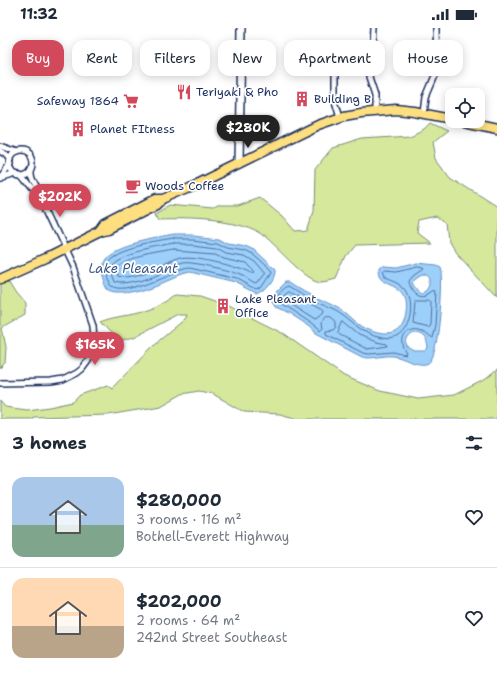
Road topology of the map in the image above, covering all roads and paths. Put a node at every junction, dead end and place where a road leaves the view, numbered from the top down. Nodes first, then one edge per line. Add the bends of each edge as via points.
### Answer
1 (241, 28) edge
2 (374, 28) edge
3 (436, 28) edge
4 (335, 76) edge
5 (375, 111) junction
6 (424, 113) junction
7 (340, 117) junction
8 (445, 118) edge
9 (485, 125) edge
10 (497, 128) edge
11 (0, 146) edge
12 (0, 151) edge
13 (17, 152) junction
14 (10, 162) junction
15 (239, 164) junction
16 (30, 170) junction
17 (18, 174) junction
18 (0, 178) edge
19 (39, 195) junction
20 (65, 249) junction
21 (0, 279) edge
22 (0, 383) edge

1 - 15 street
2 - 5 street via 369,77 375,95
3 - 6 street via 437,71 426,97
4 - 7 street via 335,100
5 - 6 main road
5 - 7 main road
6 - 8 main road
7 - 15 main road via 318,125
9 - 10 main road
11 - 13 street
12 - 14 street
13 - 14 street via 11,157
13 - 16 street via 25,151 31,156 33,163
14 - 17 street via 13,171
14 - 18 street
15 - 20 main road via 163,199 155,199
16 - 17 street
16 - 19 street
17 - 18 street
17 - 19 street via 25,179 33,192
19 - 20 street
20 - 21 main road
20 - 22 street via 74,267 93,325 94,341 88,361 77,374 63,380

